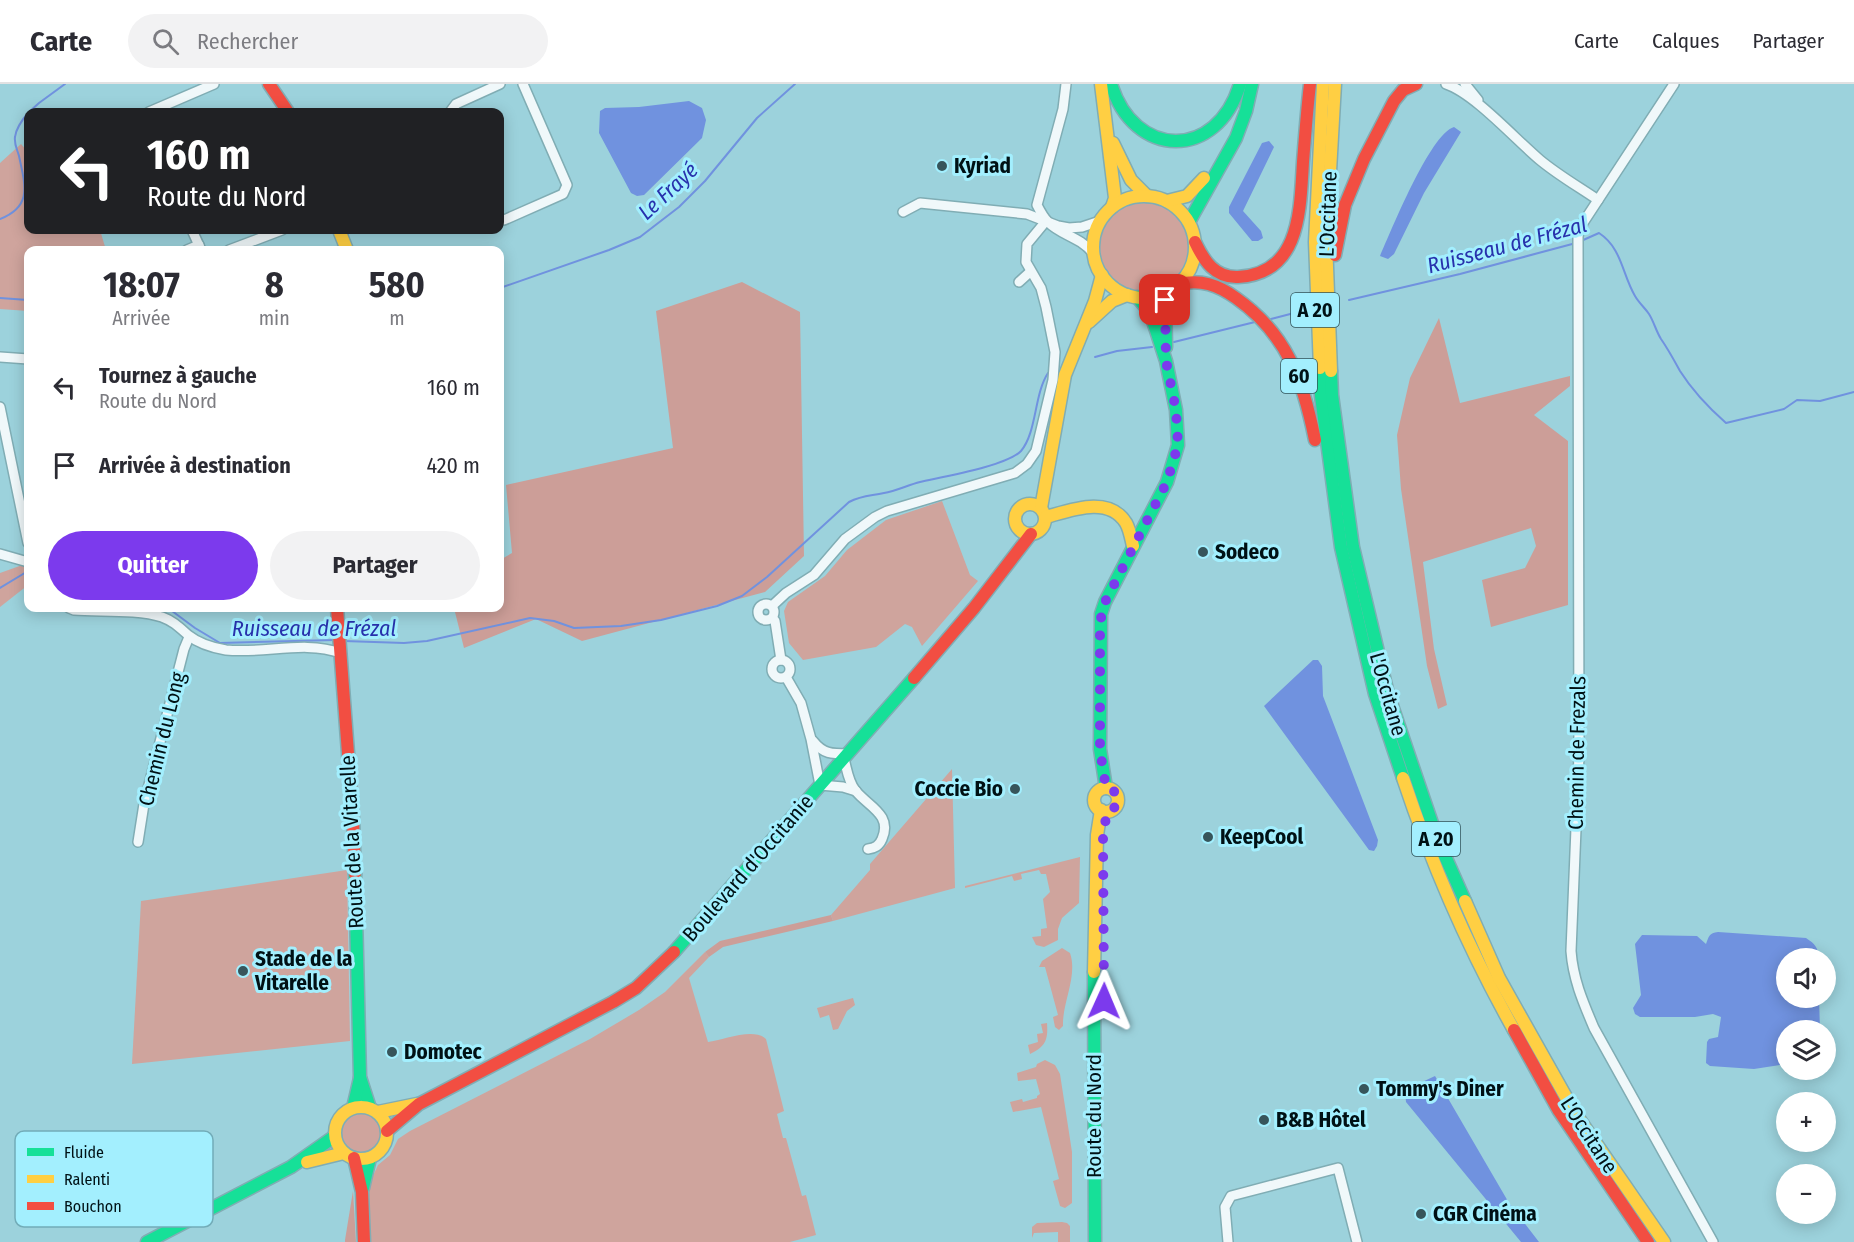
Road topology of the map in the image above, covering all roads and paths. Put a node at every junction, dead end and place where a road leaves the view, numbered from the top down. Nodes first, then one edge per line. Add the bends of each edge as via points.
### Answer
1 (214, 84) edge
2 (269, 84) edge
3 (500, 84) edge
4 (522, 84) edge
5 (1066, 84) edge
6 (1101, 84) edge
7 (1112, 84) edge
8 (1240, 84) edge
9 (1245, 84) edge
10 (1252, 84) edge
11 (1310, 84) edge
12 (1323, 84) edge
13 (1335, 84) edge
14 (1416, 84) edge
15 (1446, 84) edge
16 (1465, 84) edge
17 (1674, 84) edge
18 (158, 108) edge
19 (285, 108) edge
20 (454, 108) edge
21 (1487, 111) junction
22 (1108, 133) junction
23 (1147, 196) junction
24 (1598, 200) junction
25 (1167, 201) junction
26 (1112, 207) junction
27 (903, 212) dead end
28 (504, 220) edge
29 (1046, 221) junction
30 (1100, 221) junction
31 (1189, 222) junction
32 (272, 234) edge
33 (1195, 242) junction
34 (241, 246) edge
35 (1093, 253) junction
36 (1030, 272) junction
37 (1102, 276) junction
38 (1019, 282) dead end
39 (1174, 287) junction
40 (1132, 296) junction
41 (1086, 326) junction
42 (0, 357) edge
43 (24, 359) edge
44 (1166, 361) junction
45 (1332, 388) junction
46 (0, 407) edge
47 (1038, 510) junction
48 (24, 524) edge
49 (1025, 532) junction
50 (1338, 535) junction
51 (1133, 546) junction
52 (0, 554) edge
53 (24, 561) edge
54 (772, 606) junction
55 (103, 612) edge
56 (337, 612) edge
57 (772, 618) junction
58 (189, 637) junction
59 (340, 645) junction
60 (811, 739) junction
61 (846, 756) junction
62 (820, 785) junction
63 (1106, 788) junction
64 (856, 791) junction
65 (1104, 811) junction
66 (138, 842) dead end
67 (868, 849) dead end
68 (360, 1077) junction
69 (419, 1104) junction
70 (353, 1108) junction
71 (374, 1110) junction
72 (387, 1131) junction
73 (335, 1136) junction
74 (349, 1156) junction
75 (370, 1158) junction
76 (294, 1167) junction
77 (362, 1192) junction
78 (213, 1206) edge
79 (173, 1227) edge
80 (147, 1242) edge
81 (364, 1242) edge
82 (1095, 1242) edge
83 (1103, 1242) edge
84 (1228, 1242) edge
85 (1357, 1242) edge
86 (1648, 1242) edge
87 (1664, 1242) edge
88 (1713, 1242) edge

1 - 18 street
2 - 19 main road
3 - 20 street
4 - 28 street via 567,185 563,194
5 - 29 street via 1037,205
6 - 22 main road
7 - 8 main road via 1114,98 1124,116 1139,131 1179,142 1203,135 1224,118 1236,100
9 - 25 main road via 1232,129 1210,170 1187,196
10 - 31 main road via 1229,152
11 - 33 main road via 1300,212 1287,252 1263,270 1229,276 1208,267
12 - 50 main road, L'Occitane / A 20 via 1315,184 1315,318 1323,430
13 - 45 main road, L'Occitane / A 20 via 1326,250
14 - 45 main road, 60 via 1393,102 1360,167 1340,221 1335,251
15 - 21 street
16 - 21 street
17 - 24 street
21 - 24 street via 1544,163
22 - 23 main road via 1131,180
22 - 26 main road via 1115,198
23 - 25 main road
23 - 26 main road via 1129,198
24 - 88 street, Chemin de Frezals via 1578,233 1579,754 1573,971 1594,1028
25 - 31 main road
26 - 30 main road
27 - 29 street via 920,203 1027,214
29 - 30 street via 1069,228
29 - 35 street via 1079,239
29 - 36 street via 1027,244
30 - 35 main road
31 - 33 main road
32 - 34 street
33 - 39 main road via 1191,264
35 - 37 main road
36 - 38 street
36 - 54 street via 1041,288 1055,352 1041,433 1027,464 1015,473 887,510 837,546 814,574
37 - 40 main road via 1113,287
37 - 41 main road, Boulevard d'Occitanie
39 - 40 main road via 1154,297
39 - 44 main road via 1165,300
39 - 50 main road, 60 via 1205,281 1235,297 1268,325 1288,351 1302,384
40 - 41 main road, Boulevard d'Occitanie via 1112,301
40 - 44 main road via 1150,312
41 - 47 main road, Boulevard d'Occitanie via 1065,376
42 - 43 street
44 - 51 main road via 1178,445 1167,482
45 - 87 main road, L'Occitane / A 20 via 1345,498 1375,650 1428,817 1508,999 1570,1106
46 - 48 street
47 - 49 main road, Boulevard d'Occitanie via 1042,530
47 - 49 main road, Boulevard d'Occitanie via 1020,507 1015,516 1016,526
47 - 51 main road via 1105,506 1127,524
49 - 61 main road, Boulevard d'Occitanie via 1014,554 974,608
50 - 86 main road, L'Occitane / A 20 via 1362,647 1388,740 1452,909 1532,1067
51 - 63 main road via 1105,602 1100,622 1100,750
52 - 53 street
54 - 57 street
54 - 57 street via 763,604 758,612 763,620
55 - 58 street via 160,616 175,622
56 - 59 main road, Route de la Vitarelle
57 - 60 street via 781,660 772,666 773,673 778,678 786,676 801,703
58 - 59 street via 227,650
58 - 66 street, Chemin du Long via 144,804
59 - 68 main road, Route de la Vitarelle via 353,830
60 - 61 street via 825,753
60 - 62 street
61 - 62 main road, Boulevard d'Occitanie
61 - 64 street via 849,780
62 - 64 street
62 - 69 main road, Boulevard d'Occitanie via 695,930 636,988
63 - 65 main road via 1095,797 1096,805
63 - 65 main road via 1115,792 1118,802
64 - 67 street via 876,808 884,823 881,843
65 - 82 main road, Route du Nord via 1097,835 1094,944
65 - 83 main road, Route du Nord
68 - 70 main road, Route de la Vitarelle
68 - 71 main road, Route de la Vitarelle
69 - 71 main road, Boulevard d'Occitanie
69 - 72 main road, Boulevard d'Occitanie
70 - 71 main road
70 - 73 main road via 337,1122
71 - 72 main road
72 - 75 main road via 383,1147
73 - 74 main road via 338,1146
73 - 76 main road
74 - 75 main road
74 - 76 main road
74 - 77 main road
75 - 77 main road
76 - 78 main road
77 - 81 main road
79 - 80 main road
84 - 85 street via 1225,1207 1234,1194 1338,1168

